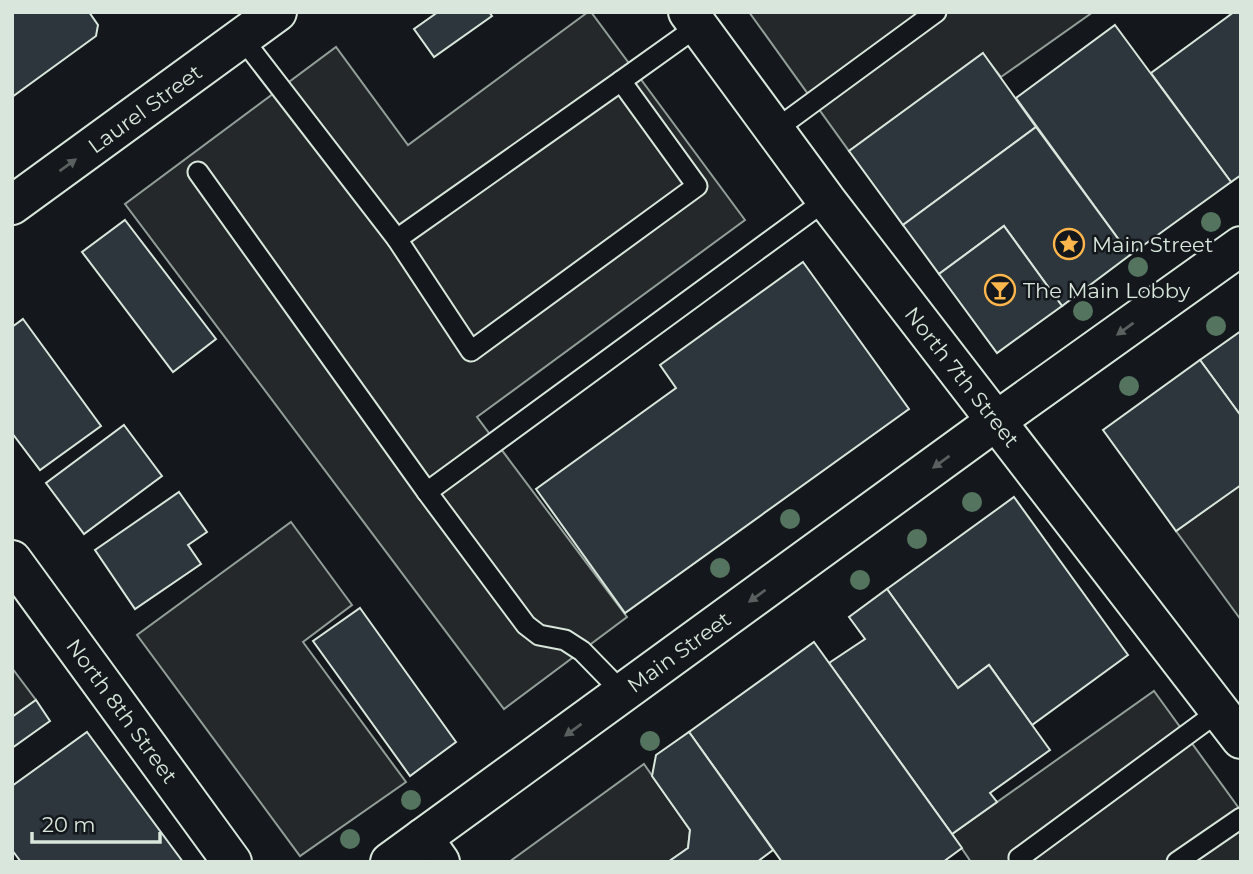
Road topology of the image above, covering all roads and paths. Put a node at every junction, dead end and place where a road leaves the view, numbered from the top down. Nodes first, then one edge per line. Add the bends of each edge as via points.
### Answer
1 (277, 12) edge
2 (936, 12) edge
3 (693, 19) edge
4 (242, 38) junction
5 (621, 82) junction
6 (775, 130) junction
7 (198, 172) dead end
8 (826, 200) junction
9 (12, 205) edge
10 (397, 239) junction
11 (1241, 246) edge
12 (996, 421) junction
13 (426, 492) junction
14 (12, 560) edge
15 (623, 693) junction
16 (1234, 728) edge
17 (1241, 818) edge
18 (431, 850) edge
19 (232, 862) edge
20 (390, 862) edge
21 (1020, 862) edge
22 (1177, 862) edge

1 - 4 street, Laurel Street
2 - 6 lane
3 - 5 lane
3 - 6 street, North 7th Street
9 -> 4 street, Laurel Street
4 - 10 lane
5 - 10 lane
5 - 10 lane via 697,186 471,351
6 - 8 street, North 7th Street
7 - 13 lane
8 - 12 street, North 7th Street
8 - 13 lane
11 -> 12 street, Main Street
12 -> 15 street, Main Street
12 - 16 street, North 7th Street
13 - 15 lane via 526,625 539,635 565,640 582,651
14 - 19 street, North 8th Street
15 -> 18 street, Main Street
16 - 21 lane via 1019,858
17 - 22 lane
18 - 20 street, Main Street

